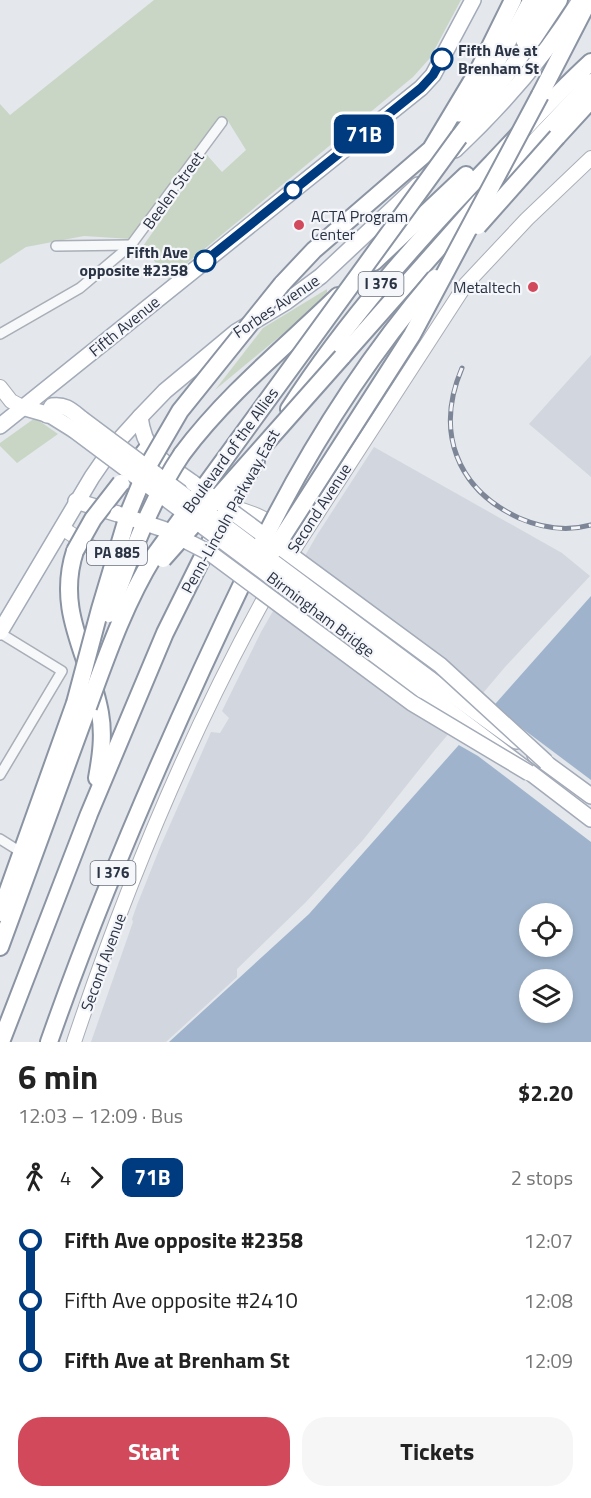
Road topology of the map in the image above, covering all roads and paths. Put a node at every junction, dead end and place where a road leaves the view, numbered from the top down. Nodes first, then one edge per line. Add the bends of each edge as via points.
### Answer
1 (473, 0) edge
2 (513, 0) edge
3 (531, 0) edge
4 (546, 0) edge
5 (559, 0) edge
6 (580, 0) edge
7 (589, 0) edge
8 (591, 62) edge
9 (591, 82) edge
10 (496, 87) junction
11 (559, 93) junction
12 (591, 100) edge
13 (222, 122) dead end
14 (551, 132) junction
15 (431, 149) junction
16 (591, 159) edge
17 (131, 245) junction
18 (56, 246) dead end
19 (0, 334) edge
20 (0, 387) edge
21 (22, 407) junction
22 (180, 411) junction
23 (140, 417) junction
24 (78, 424) junction
25 (0, 426) edge
26 (76, 501) junction
27 (62, 528) junction
28 (299, 538) junction
29 (268, 546) junction
30 (0, 632) edge
31 (112, 642) junction
32 (82, 705) junction
33 (546, 762) junction
34 (529, 773) junction
35 (0, 775) edge
36 (591, 796) edge
37 (89, 814) junction
38 (591, 819) edge
39 (0, 839) edge
40 (16, 849) dead end
41 (0, 913) edge
42 (0, 947) edge
43 (1, 1042) edge
44 (49, 1042) edge
45 (74, 1042) edge

1 - 21 main road, Fifth Avenue via 433,75 421,88
2 - 15 highway via 470,85
3 - 15 main road, Boulevard of the Allies / PA 885 via 495,66
4 - 10 main road, Boulevard of the Allies / PA 885
5 - 10 highway
6 - 23 main road, Forbes Avenue via 542,57 502,104 389,213 321,276 236,332
7 - 29 highway, bridge via 412,335
8 - 11 highway, Penn-Lincoln Parkway East / I 376
9 - 14 highway
10 - 31 highway, Boulevard of the Allies / PA 885, bridge via 164,541 137,585
11 - 32 highway, bridge via 447,193 202,429 165,482 141,529
11 - 37 highway, Penn-Lincoln Parkway East / I 376 via 439,218 370,297 291,405 229,506 165,633
12 - 14 highway, I 376
13 - 17 street, Beelen Street
14 - 29 highway, I 376, bridge via 370,362 313,448
14 - 31 highway, bridge via 172,549 150,577
15 - 22 highway, Boulevard of the Allies / PA 885, bridge via 314,250
16 - 28 main road, Second Avenue via 466,284
17 - 18 street
17 - 19 street, Beelen Street via 80,288
20 - 21 main road
21 - 24 main road, Birmingham Bridge
21 - 25 main road, Fifth Avenue
22 - 32 highway, Boulevard of the Allies / PA 885, bridge via 133,499 100,609
22 - 37 highway, bridge via 93,519 75,552 69,580 70,610 102,727
23 - 26 main road, Forbes Avenue via 103,459
23 - 33 main road, bridge via 145,441 158,458 440,665
24 - 33 main road, Birmingham Bridge, bridge
24 - 34 main road, Birmingham Bridge, bridge
26 - 27 main road, Forbes Avenue
26 - 34 main road, bridge via 163,529 210,553 412,703
27 - 28 main road via 114,559 135,564 152,557 189,512 207,503 256,515
27 - 30 main road, Forbes Avenue
28 - 45 main road, Second Avenue via 238,647 172,786
29 - 44 highway, I 376 via 186,708 118,861
30 - 35 street via 62,670
31 - 32 highway, Boulevard of the Allies / PA 885, bridge
32 - 41 highway, Boulevard of the Allies / PA 885
32 - 42 highway, Boulevard of the Allies / PA 885
33 - 36 main road, Birmingham Bridge
34 - 38 main road, Birmingham Bridge
37 - 43 highway, Penn-Lincoln Parkway East / I 376
39 - 40 street

